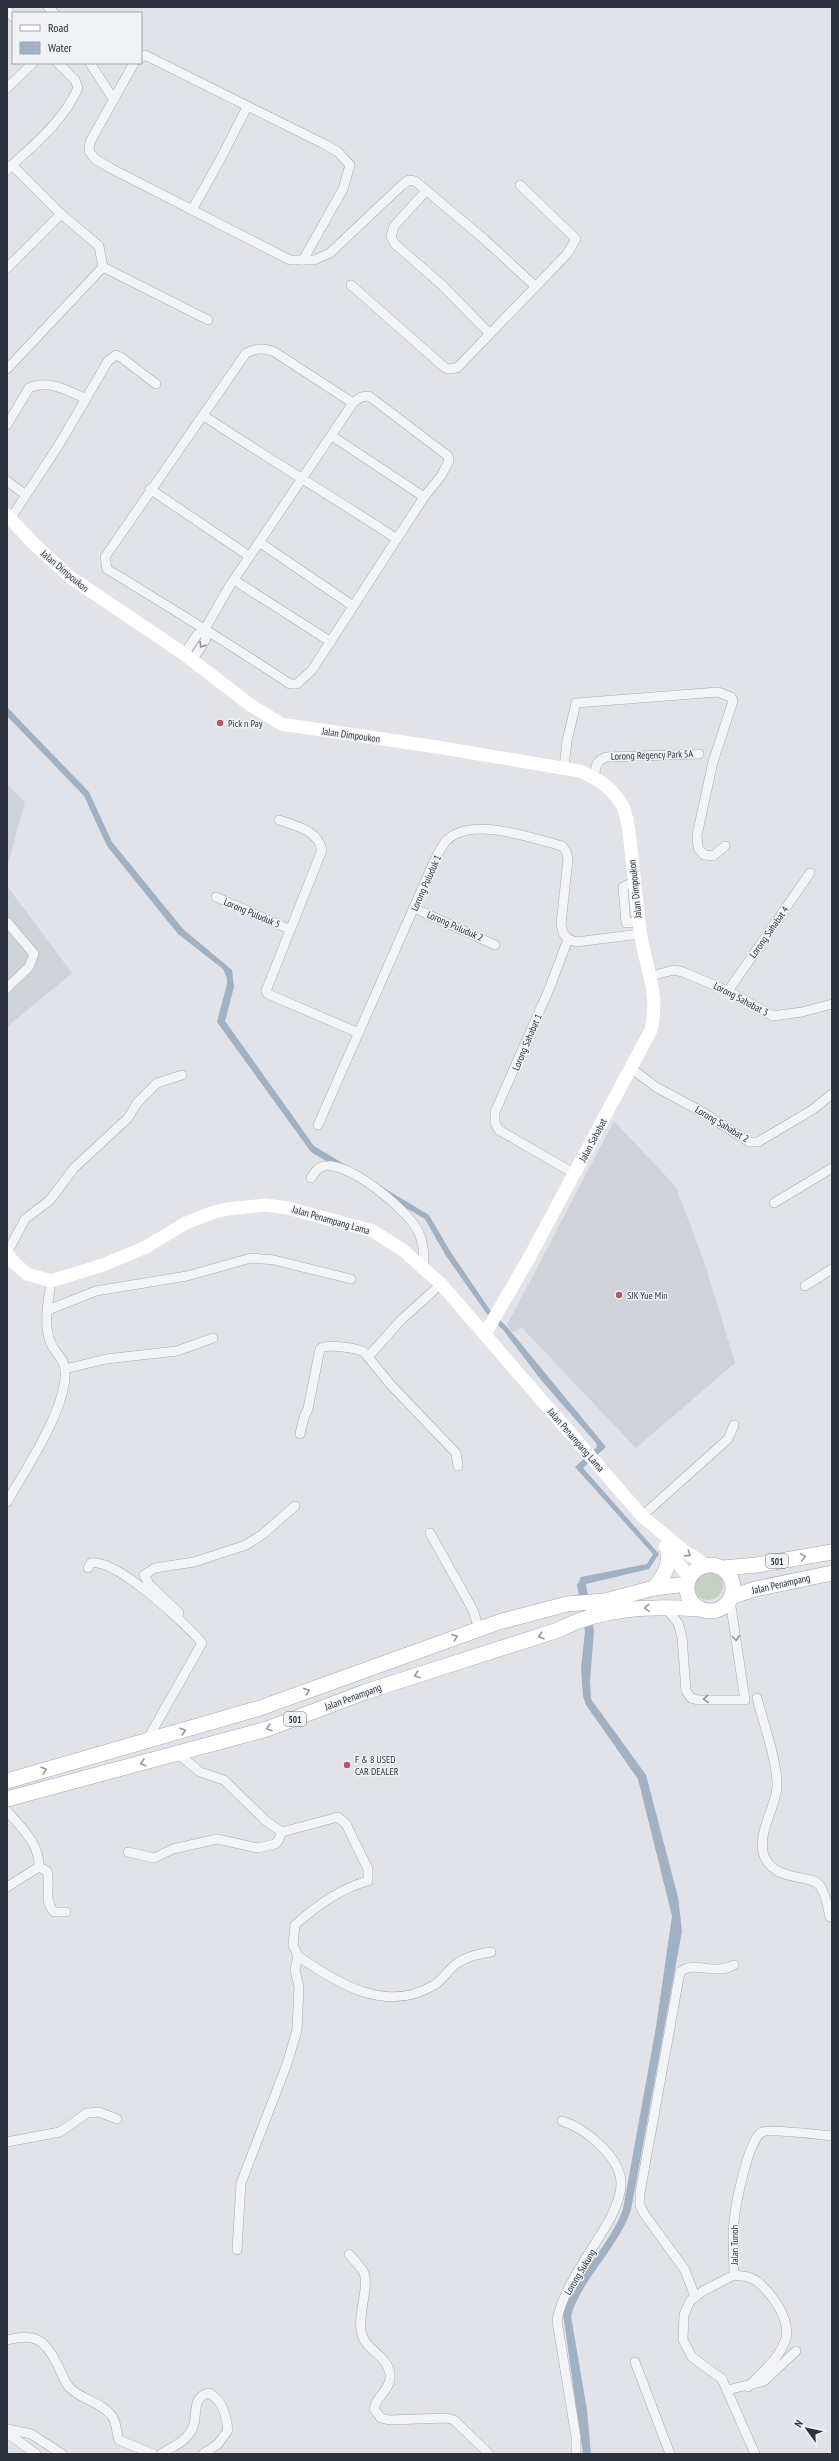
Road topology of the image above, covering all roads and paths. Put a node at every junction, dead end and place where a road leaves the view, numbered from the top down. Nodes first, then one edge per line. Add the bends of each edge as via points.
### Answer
1 (142, 57) edge
2 (32, 64) edge
3 (59, 64) edge
4 (91, 64) edge
5 (133, 64) edge
6 (7, 88) edge
7 (114, 100) junction
8 (247, 107) junction
9 (10, 167) edge
10 (520, 185) dead end
11 (426, 191) junction
12 (192, 210) junction
13 (61, 214) junction
14 (303, 260) junction
15 (103, 267) junction
16 (7, 268) edge
17 (350, 285) dead end
18 (535, 286) junction
19 (208, 320) dead end
20 (489, 333) junction
21 (7, 369) edge
22 (156, 384) dead end
23 (86, 399) junction
24 (353, 403) junction
25 (204, 416) junction
26 (7, 425) edge
27 (332, 436) junction
28 (301, 479) junction
29 (7, 481) edge
30 (150, 490) junction
31 (26, 495) junction
32 (424, 497) junction
33 (9, 516) edge
34 (397, 539) junction
35 (259, 542) junction
36 (249, 556) junction
37 (234, 580) junction
38 (354, 606) junction
39 (205, 629) junction
40 (331, 642) junction
41 (188, 657) junction
42 (698, 754) dead end
43 (564, 768) junction
44 (595, 777) junction
45 (279, 820) dead end
46 (725, 846) dead end
47 (810, 873) dead end
48 (216, 897) dead end
49 (414, 908) junction
50 (7, 922) edge
51 (640, 928) junction
52 (289, 929) junction
53 (568, 939) junction
54 (495, 944) dead end
55 (651, 976) junction
56 (7, 988) edge
57 (728, 991) junction
58 (832, 1004) edge
59 (359, 1033) junction
60 (632, 1069) junction
61 (182, 1074) dead end
62 (832, 1094) edge
63 (318, 1125) dead end
64 (832, 1168) edge
65 (574, 1174) junction
66 (311, 1178) dead end
67 (774, 1203) dead end
68 (7, 1253) edge
69 (832, 1269) edge
70 (424, 1270) junction
71 (351, 1279) dead end
72 (51, 1281) junction
73 (441, 1284) junction
74 (805, 1286) dead end
75 (48, 1310) junction
76 (484, 1334) junction
77 (213, 1338) dead end
78 (368, 1358) junction
79 (66, 1369) junction
80 (734, 1425) dead end
81 (300, 1434) dead end
82 (458, 1466) dead end
83 (7, 1502) edge
84 (295, 1506) dead end
85 (647, 1520) junction
86 (430, 1533) dead end
87 (666, 1548) junction
88 (832, 1552) edge
89 (706, 1565) junction
90 (88, 1568) dead end
91 (723, 1568) junction
92 (832, 1573) edge
93 (688, 1580) junction
94 (654, 1588) junction
95 (730, 1599) junction
96 (665, 1607) junction
97 (603, 1608) junction
98 (700, 1609) junction
99 (479, 1629) junction
100 (195, 1635) junction
101 (757, 1698) dead end
102 (146, 1742) junction
103 (177, 1753) junction
104 (7, 1781) edge
105 (7, 1799) edge
106 (7, 1811) edge
107 (282, 1832) junction
108 (128, 1852) dead end
109 (40, 1866) junction
110 (7, 1887) edge
111 (66, 1912) dead end
112 (830, 1917) dead end
113 (491, 1952) dead end
114 (298, 1956) junction
115 (734, 1965) dead end
116 (117, 2119) dead end
117 (562, 2121) dead end
118 (832, 2136) edge
119 (7, 2142) edge
120 (237, 2250) dead end
121 (348, 2254) dead end
122 (734, 2276) junction
123 (695, 2297) junction
124 (7, 2340) edge
125 (796, 2351) dead end
126 (636, 2362) dead end
127 (748, 2387) junction
128 (727, 2390) junction
129 (7, 2429) edge
130 (7, 2433) edge
131 (36, 2454) edge
132 (62, 2454) edge
133 (154, 2454) edge
134 (161, 2454) edge
135 (203, 2454) edge
136 (489, 2454) edge
137 (576, 2454) edge
138 (670, 2454) edge
139 (755, 2454) edge

1 - 8 street via 145,55
2 - 6 street
3 - 9 street via 75,80 78,88 74,97 53,126
4 - 7 street
5 - 7 street
7 - 12 street via 90,142 89,151 95,159
8 - 12 street
8 - 14 street via 338,152 350,165 343,189
9 - 13 street
10 - 18 street via 576,239 566,254
11 - 14 street via 419,183 409,180 330,253 314,260
11 - 18 street
11 - 20 street via 394,226 391,237 395,244 442,285
12 - 14 street via 290,260
13 - 15 street via 99,246
13 - 16 street
15 - 19 street
15 - 21 street
17 - 20 street via 448,369 457,368
18 - 20 street
22 - 23 street via 116,355 108,361
23 - 26 street via 66,389 35,385 29,388
23 - 31 street
24 - 25 street via 273,351 259,348 246,353
24 - 27 street
24 - 32 street via 361,397 369,396 448,456 446,467
25 - 28 street
25 - 30 street
27 - 28 street
27 - 32 street
28 - 34 street
28 - 35 street
29 - 31 street
30 - 36 street
30 - 39 street via 105,557 107,569
31 - 33 street
32 - 34 street
33 - 41 street, Jalan Dimpoukon via 33,543 70,577
34 - 38 street
35 - 36 street
35 - 38 street
36 - 37 street
37 - 39 street
37 - 40 street
38 - 40 street
39 - 40 street via 290,684 297,684 312,670
39 - 41 street via 206,639
41 - 43 street, Jalan Dimpoukon via 249,704 281,724
42 - 44 street, Lorong Regency Park 5A via 606,757 595,767
43 - 44 street, Jalan Dimpoukon
43 - 46 street via 568,735 576,703 718,692 731,697 733,700 714,762 697,835 698,848 704,855 713,856
44 - 51 street, Jalan Dimpoukon via 612,791 625,813
45 - 52 street via 313,834 318,838 322,850
47 - 57 street, Lorong Sahabat 4
48 - 52 street, Lorong Puluduk 5
49 - 53 street, Lorong Puluduk 1 via 446,840 464,829 485,828 562,846 566,851 568,859 561,924
49 - 54 street, Lorong Puluduk 2
49 - 59 street, Lorong Puluduk 1
50 - 56 street via 34,954 29,967
51 - 53 street via 576,942
51 - 55 street, Jalan Sahabat
52 - 59 street via 266,987 268,994
53 - 65 street, Lorong Sahabat 1 via 550,987 495,1112 495,1123 499,1130
55 - 57 street, Lorong Sahabat 3 via 674,970
55 - 60 street, Jalan Sahabat via 653,1020
57 - 58 street, Lorong Sahabat 3 via 773,1016
59 - 63 street, Lorong Puluduk 1
60 - 62 street, Lorong Sahabat 2 via 656,1087 704,1113 749,1142 758,1142 812,1110
60 - 65 street, Jalan Sahabat
61 - 68 street via 157,1083 137,1103 128,1118 74,1168 50,1200 25,1219
64 - 67 street
65 - 76 street, Jalan Sahabat
66 - 70 street via 319,1168 326,1166 354,1175 374,1186 402,1210 418,1230 423,1242
68 - 72 street via 27,1274
69 - 74 street
70 - 72 street, Jalan Penampang Lama via 399,1247 373,1231 288,1208 266,1205 228,1209 201,1216 146,1248
70 - 73 street, Jalan Penampang Lama
71 - 75 street via 274,1260 250,1258 187,1276 96,1291
72 - 75 street
73 - 76 street, Jalan Penampang Lama
73 - 78 street via 401,1320
75 - 79 street via 50,1341
76 - 85 street, Jalan Penampang Lama
77 - 79 street via 177,1351 106,1359
78 - 81 street via 359,1349 322,1347
78 - 82 street via 456,1454
79 - 83 street via 53,1418
80 - 85 street via 728,1439
84 - 100 street via 246,1545 194,1562 155,1568 144,1575 149,1584 191,1625
85 - 87 street, Jalan Penampang Lama
85 -> 89 street, Jalan Penampang Lama
86 - 99 street via 473,1610
87 - 93 street, Jalan Penampang Lama
87 - 94 main road via 667,1570
91 -> 88 main road, 501
89 - 91 main road
89 - 93 main road via 696,1569
90 - 100 street via 91,1563 98,1562 121,1572 148,1592
91 - 95 main road via 732,1581
92 - 95 main road, Jalan Penampang / 501 via 755,1589
93 - 94 main road, Jalan Penampang / 501
93 - 98 main road via 689,1599
94 - 97 main road, Jalan Penampang / 501
95 -> 96 street via 745,1700 691,1698 686,1691 682,1637 678,1623
95 - 98 main road via 716,1610
96 -> 97 main road, Jalan Penampang / 501
96 - 98 main road, Jalan Penampang / 501
97 - 99 main road, Jalan Penampang / 501 via 576,1603
97 -> 103 main road, Jalan Penampang / 501 via 558,1630 365,1692 267,1729
102 -> 99 main road, Jalan Penampang / 501 via 260,1708
100 - 102 street via 202,1643
101 - 112 street via 777,1788 763,1842 765,1857 778,1871 791,1877 816,1882 826,1901
104 -> 102 main road, Jalan Penampang / 501
103 -> 105 main road, Jalan Penampang / 501
103 - 107 street via 200,1772 224,1780 266,1821
106 - 109 street via 40,1855
107 - 108 street via 274,1844 258,1848 217,1840 173,1849 154,1858
107 - 114 street via 338,1817 346,1824 368,1869 368,1881 356,1884 314,1908 295,1925 293,1945
109 - 110 street
109 - 111 street via 47,1871 49,1877 48,1904 54,1912
113 - 114 street via 475,1955 456,1964 435,1985 420,1992 390,1997 378,1997 339,1981
114 - 120 street via 295,1970 298,1987 297,2030 241,2183
115 - 123 street via 724,1971 689,1967 680,1972 640,2193 640,2206 685,2270
116 - 119 street via 99,2112 87,2113 60,2132
117 - 137 street, Lorong Sukung via 578,2128 601,2146 620,2174 621,2184 611,2217 566,2292 559,2309 559,2337 576,2437
118 - 122 street, Jalan Tunoh via 774,2130 763,2131 756,2137 749,2156 734,2222
121 - 136 street via 363,2271 365,2279 360,2324 362,2336 383,2358 391,2374 387,2388 375,2404 377,2414 389,2420 454,2420
122 - 123 street, Jalan Tunoh via 718,2282
122 - 127 street via 747,2276 757,2281 776,2303 785,2320 786,2338 776,2356
123 - 128 street, Jalan Tunoh via 684,2315 683,2340 692,2357 722,2379
124 - 133 street via 24,2336 42,2342 56,2362 67,2385 112,2416 119,2440
125 - 127 street via 764,2381
126 - 138 street
127 - 128 street
128 - 139 street, Jalan Tunoh
129 - 132 street via 31,2434
130 - 131 street
134 - 135 street via 178,2446 187,2438 193,2428 198,2401 209,2393 223,2406 228,2430 218,2444

